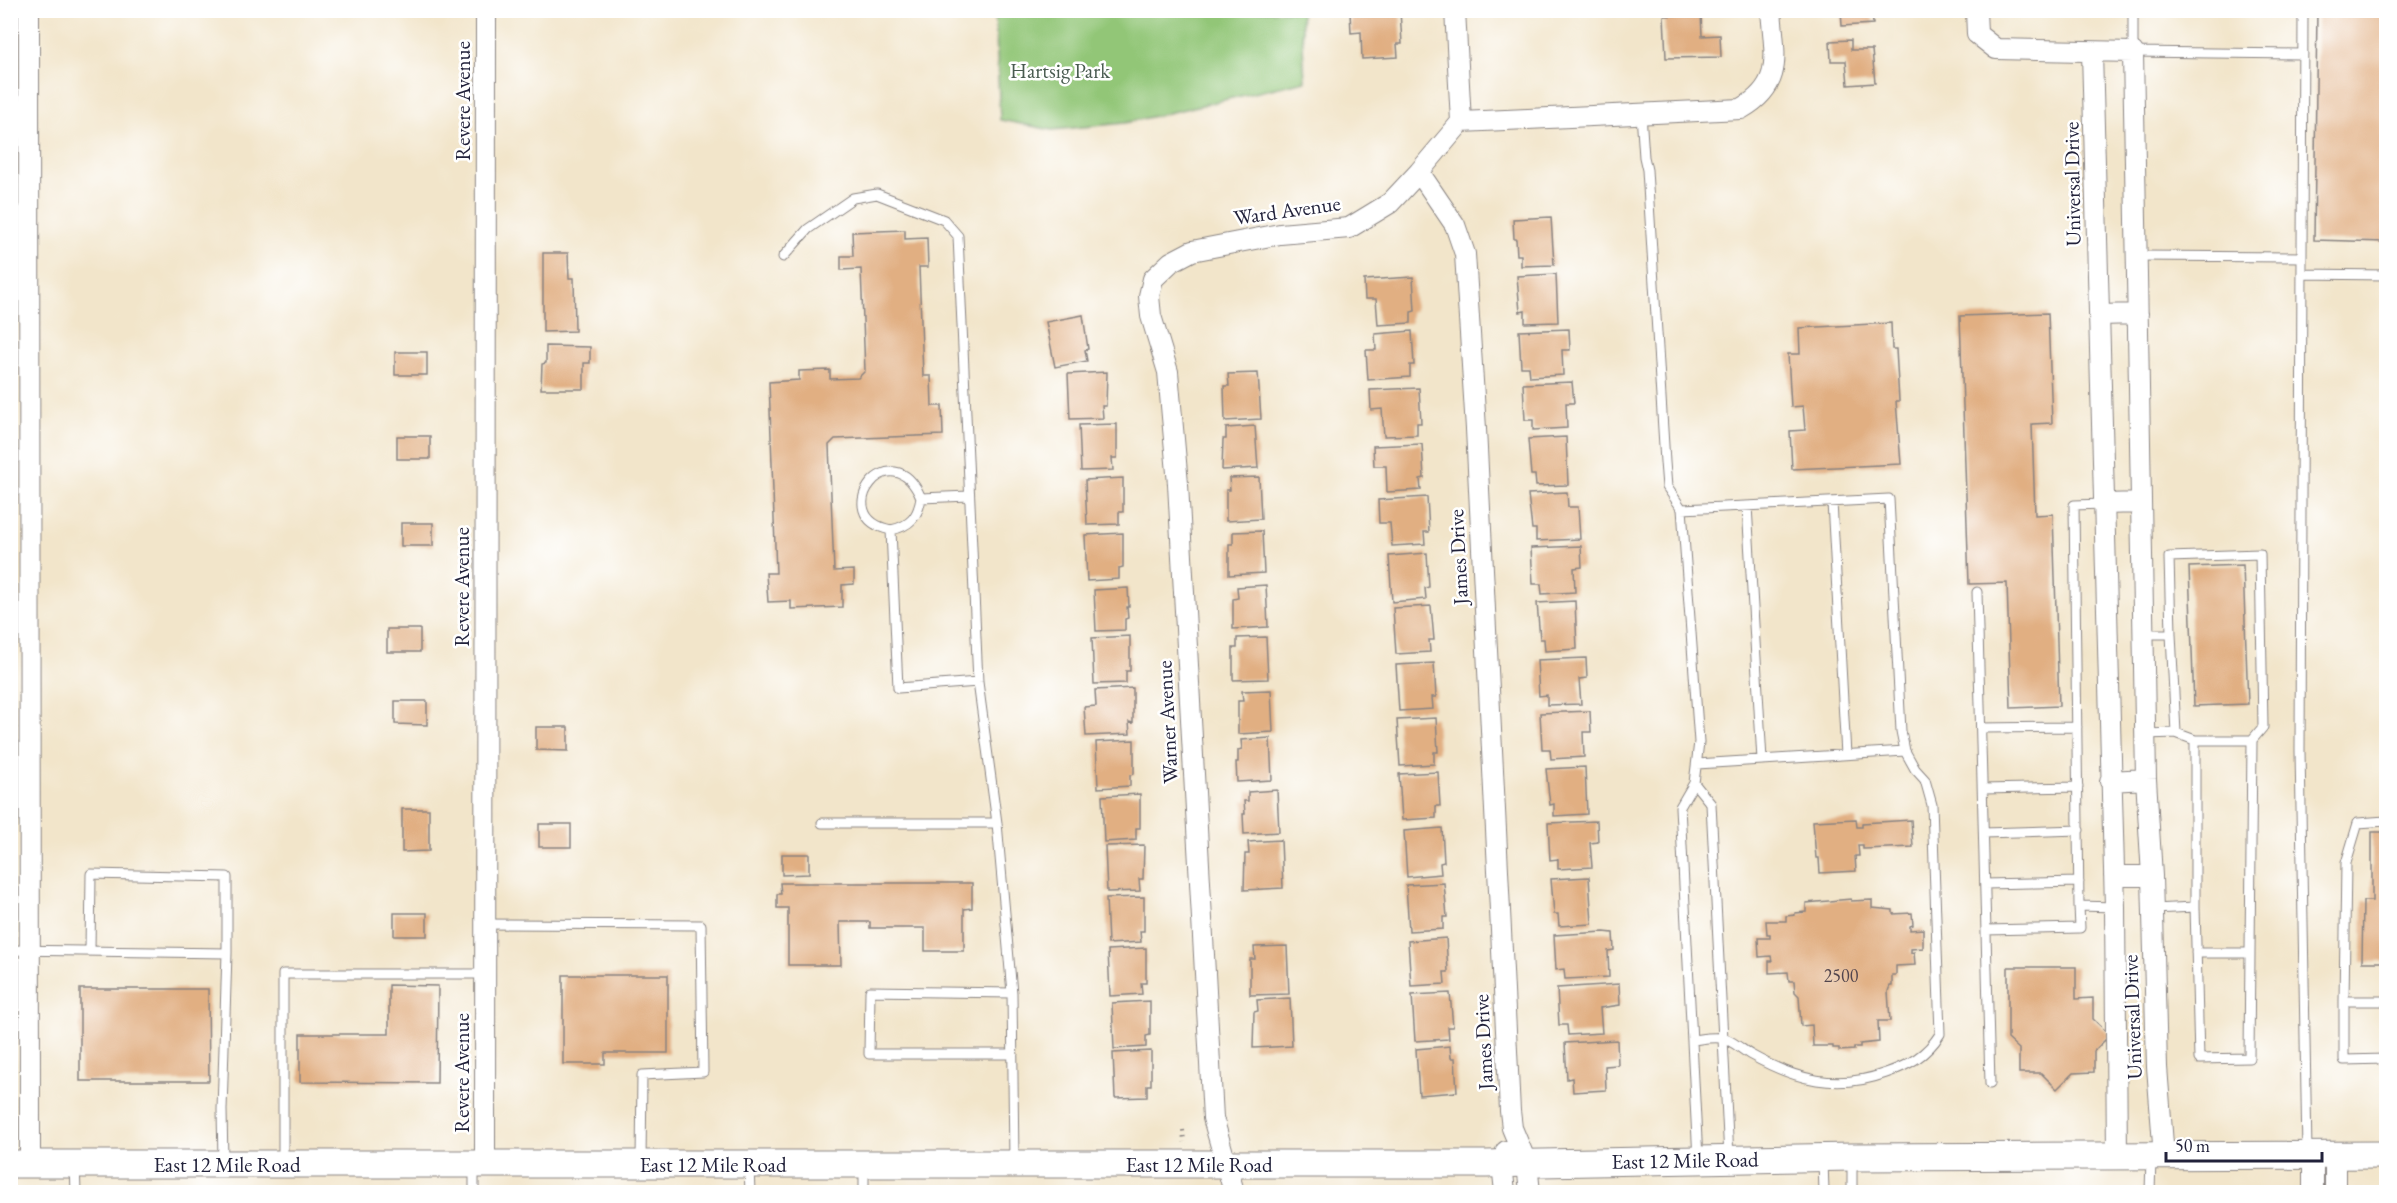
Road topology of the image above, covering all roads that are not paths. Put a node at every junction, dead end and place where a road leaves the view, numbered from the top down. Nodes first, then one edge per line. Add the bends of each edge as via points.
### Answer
1 (29, 10) edge
2 (486, 10) edge
3 (1455, 10) edge
4 (1771, 10) edge
5 (1976, 10) edge
6 (2133, 10) edge
7 (2303, 10) edge
8 (2098, 52) junction
9 (2133, 52) junction
10 (2303, 54) junction
11 (1641, 114) junction
12 (1461, 122) junction
13 (1419, 172) junction
14 (2137, 256) junction
15 (783, 257) dead end
16 (2302, 257) junction
17 (2302, 274) junction
18 (2386, 275) edge
19 (1153, 279) joint
20 (2138, 314) junction
21 (2099, 315) junction
22 (969, 496) junction
23 (921, 498) junction
24 (1832, 502) junction
25 (2141, 503) junction
26 (2103, 504) junction
27 (1747, 506) junction
28 (1682, 509) junction
29 (891, 530) junction
30 (1977, 592) dead end
31 (2144, 634) junction
32 (2171, 634) junction
33 (978, 682) junction
34 (2077, 726) junction
35 (1981, 728) junction
36 (2176, 733) junction
37 (2145, 734) junction
38 (2195, 740) junction
39 (2252, 740) junction
40 (1905, 751) junction
41 (1846, 755) junction
42 (1762, 760) junction
43 (1697, 764) junction
44 (2146, 779) junction
45 (2110, 781) junction
46 (1694, 783) junction
47 (2078, 787) junction
48 (1983, 789) junction
49 (2386, 821) edge
50 (822, 823) dead end
51 (997, 823) junction
52 (2079, 830) junction
53 (1984, 833) junction
54 (2114, 876) junction
55 (2152, 876) junction
56 (2079, 882) junction
57 (1985, 884) junction
58 (2079, 906) junction
59 (2115, 907) junction
60 (2195, 907) junction
61 (2153, 909) junction
62 (485, 924) junction
63 (1986, 930) junction
64 (20, 950) edge
65 (90, 951) junction
66 (227, 953) junction
67 (2196, 953) junction
68 (2250, 953) junction
69 (485, 974) junction
70 (1012, 993) junction
71 (2344, 1001) junction
72 (2386, 1001) edge
73 (1722, 1038) junction
74 (1692, 1040) junction
75 (1013, 1054) junction
76 (2386, 1059) edge
77 (1990, 1084) dead end
78 (2318, 1155) junction
79 (2386, 1155) edge
80 (2117, 1156) junction
81 (1852, 1157) junction
82 (2158, 1157) junction
83 (1823, 1158) junction
84 (1730, 1159) junction
85 (1698, 1160) junction
86 (20, 1163) edge
87 (75, 1163) junction
88 (479, 1163) junction
89 (223, 1164) junction
90 (283, 1164) junction
91 (640, 1164) junction
92 (864, 1164) junction
93 (1014, 1164) junction
94 (1226, 1164) junction
95 (1515, 1164) junction
96 (749, 1165) junction
97 (76, 1192) edge
98 (474, 1192) edge
99 (750, 1192) edge
100 (864, 1192) edge
101 (1234, 1192) edge
102 (1505, 1192) edge
103 (1530, 1192) edge
104 (1824, 1192) edge
105 (1852, 1192) edge
106 (2150, 1192) edge
107 (2313, 1192) edge
108 (2335, 1192) edge

1 - 64 street
2 - 62 street, Revere Avenue
3 - 12 street
4 - 11 street via 1772,78 1755,101 1741,109
5 - 8 street via 1977,34 1996,49
6 - 9 lane
7 - 10 lane
8 - 9 street
8 - 21 street, Universal Drive
9 - 10 lane
9 - 14 street, Universal Drive
10 - 16 lane
11 - 12 street
11 - 28 lane via 1667,487
12 - 13 street
13 - 19 street, Ward Avenue via 1390,203 1349,228 1280,234 1192,251 1171,262
13 - 95 street, James Drive via 1455,225 1465,254
14 - 16 lane
14 - 20 street, Universal Drive
15 - 22 lane via 808,229 853,198 877,194 944,220 958,236
16 - 17 lane
17 - 18 lane
17 - 78 lane via 2300,751
19 - 94 street, Warner Avenue via 1149,296 1151,316 1168,372 1178,484 1213,1118
20 - 21 street
20 - 25 street, Universal Drive
21 - 26 street, Universal Drive
22 - 23 lane
22 - 33 lane
23 - 29 lane via 913,520
23 - 29 lane via 914,482 897,472 881,474 870,481 864,510 871,521
24 - 27 lane
24 - 40 lane via 1889,499
24 - 41 lane
25 - 26 street
25 - 31 street, Universal Drive
26 - 34 lane via 2074,505
26 - 45 street, Universal Drive
27 - 28 lane
27 - 42 lane
28 - 43 lane via 1699,742
29 - 33 lane via 898,688
30 - 35 lane
31 - 32 lane
31 - 37 street, Universal Drive
32 - 36 lane
32 - 39 lane via 2169,556 2260,554 2263,727
33 - 51 lane
34 - 35 lane
34 - 47 lane
35 - 48 lane
36 - 37 lane
36 - 38 lane
37 - 44 street, Universal Drive
38 - 39 lane
38 - 60 lane
39 - 68 lane
40 - 41 lane
40 - 73 lane via 1925,780 1932,805 1940,1034 1932,1047 1908,1065 1874,1078 1845,1083 1781,1071
41 - 42 lane
42 - 43 lane
43 - 46 lane
44 - 45 street
44 - 55 street, Universal Drive
45 - 54 street, Universal Drive
46 - 73 lane via 1711,804
46 - 74 lane via 1680,807
47 - 48 lane
47 - 52 lane
48 - 53 lane
49 - 71 lane via 2358,823 2346,863
50 - 51 lane
51 - 70 lane
52 - 53 lane
52 - 56 lane
53 - 57 lane
54 - 55 street
54 - 59 street, Universal Drive
55 - 61 street, Universal Drive
56 - 57 lane
56 - 58 lane
57 - 63 lane
58 - 59 lane
58 - 63 lane via 2080,928
59 - 80 street, Universal Drive
60 - 61 lane
60 - 67 lane
61 - 82 street, Universal Drive
62 - 69 street, Revere Avenue
62 - 91 lane via 701,925 703,1072 642,1075
63 - 77 lane
64 - 65 lane
64 - 86 street
65 - 66 lane
65 - 66 lane via 91,874 227,877
66 - 89 lane
67 - 68 lane
67 - 68 lane via 2199,1059 2249,1059
69 - 88 street, Revere Avenue
69 - 90 lane via 283,974
70 - 75 lane
70 - 75 lane via 870,991 869,1053
71 - 72 lane
71 - 76 lane via 2344,1060
73 - 74 lane
73 - 84 lane
74 - 85 lane
75 - 93 lane
78 - 79 main road, East 12 Mile Road
78 - 82 main road, East 12 Mile Road
78 - 107 street
78 - 108 street
80 - 81 main road, East 12 Mile Road
80 - 82 main road, East 12 Mile Road
81 - 83 main road, East 12 Mile Road
81 - 105 lane
82 - 106 lane
83 - 84 main road, East 12 Mile Road
83 - 104 lane
84 - 85 main road, East 12 Mile Road
85 - 95 main road, East 12 Mile Road
86 - 87 main road, East 12 Mile Road
87 - 89 main road, East 12 Mile Road
87 - 97 lane
88 - 90 main road, East 12 Mile Road
88 - 91 main road, East 12 Mile Road
88 - 98 lane
89 - 90 main road, East 12 Mile Road
91 - 96 main road, East 12 Mile Road
92 - 93 main road, East 12 Mile Road
92 - 96 main road, East 12 Mile Road
92 - 100 lane
93 - 94 main road, East 12 Mile Road
94 - 95 main road, East 12 Mile Road
94 - 101 street, Warner Avenue
95 - 102 street, James Drive
95 - 103 street, James Drive
96 - 99 lane

